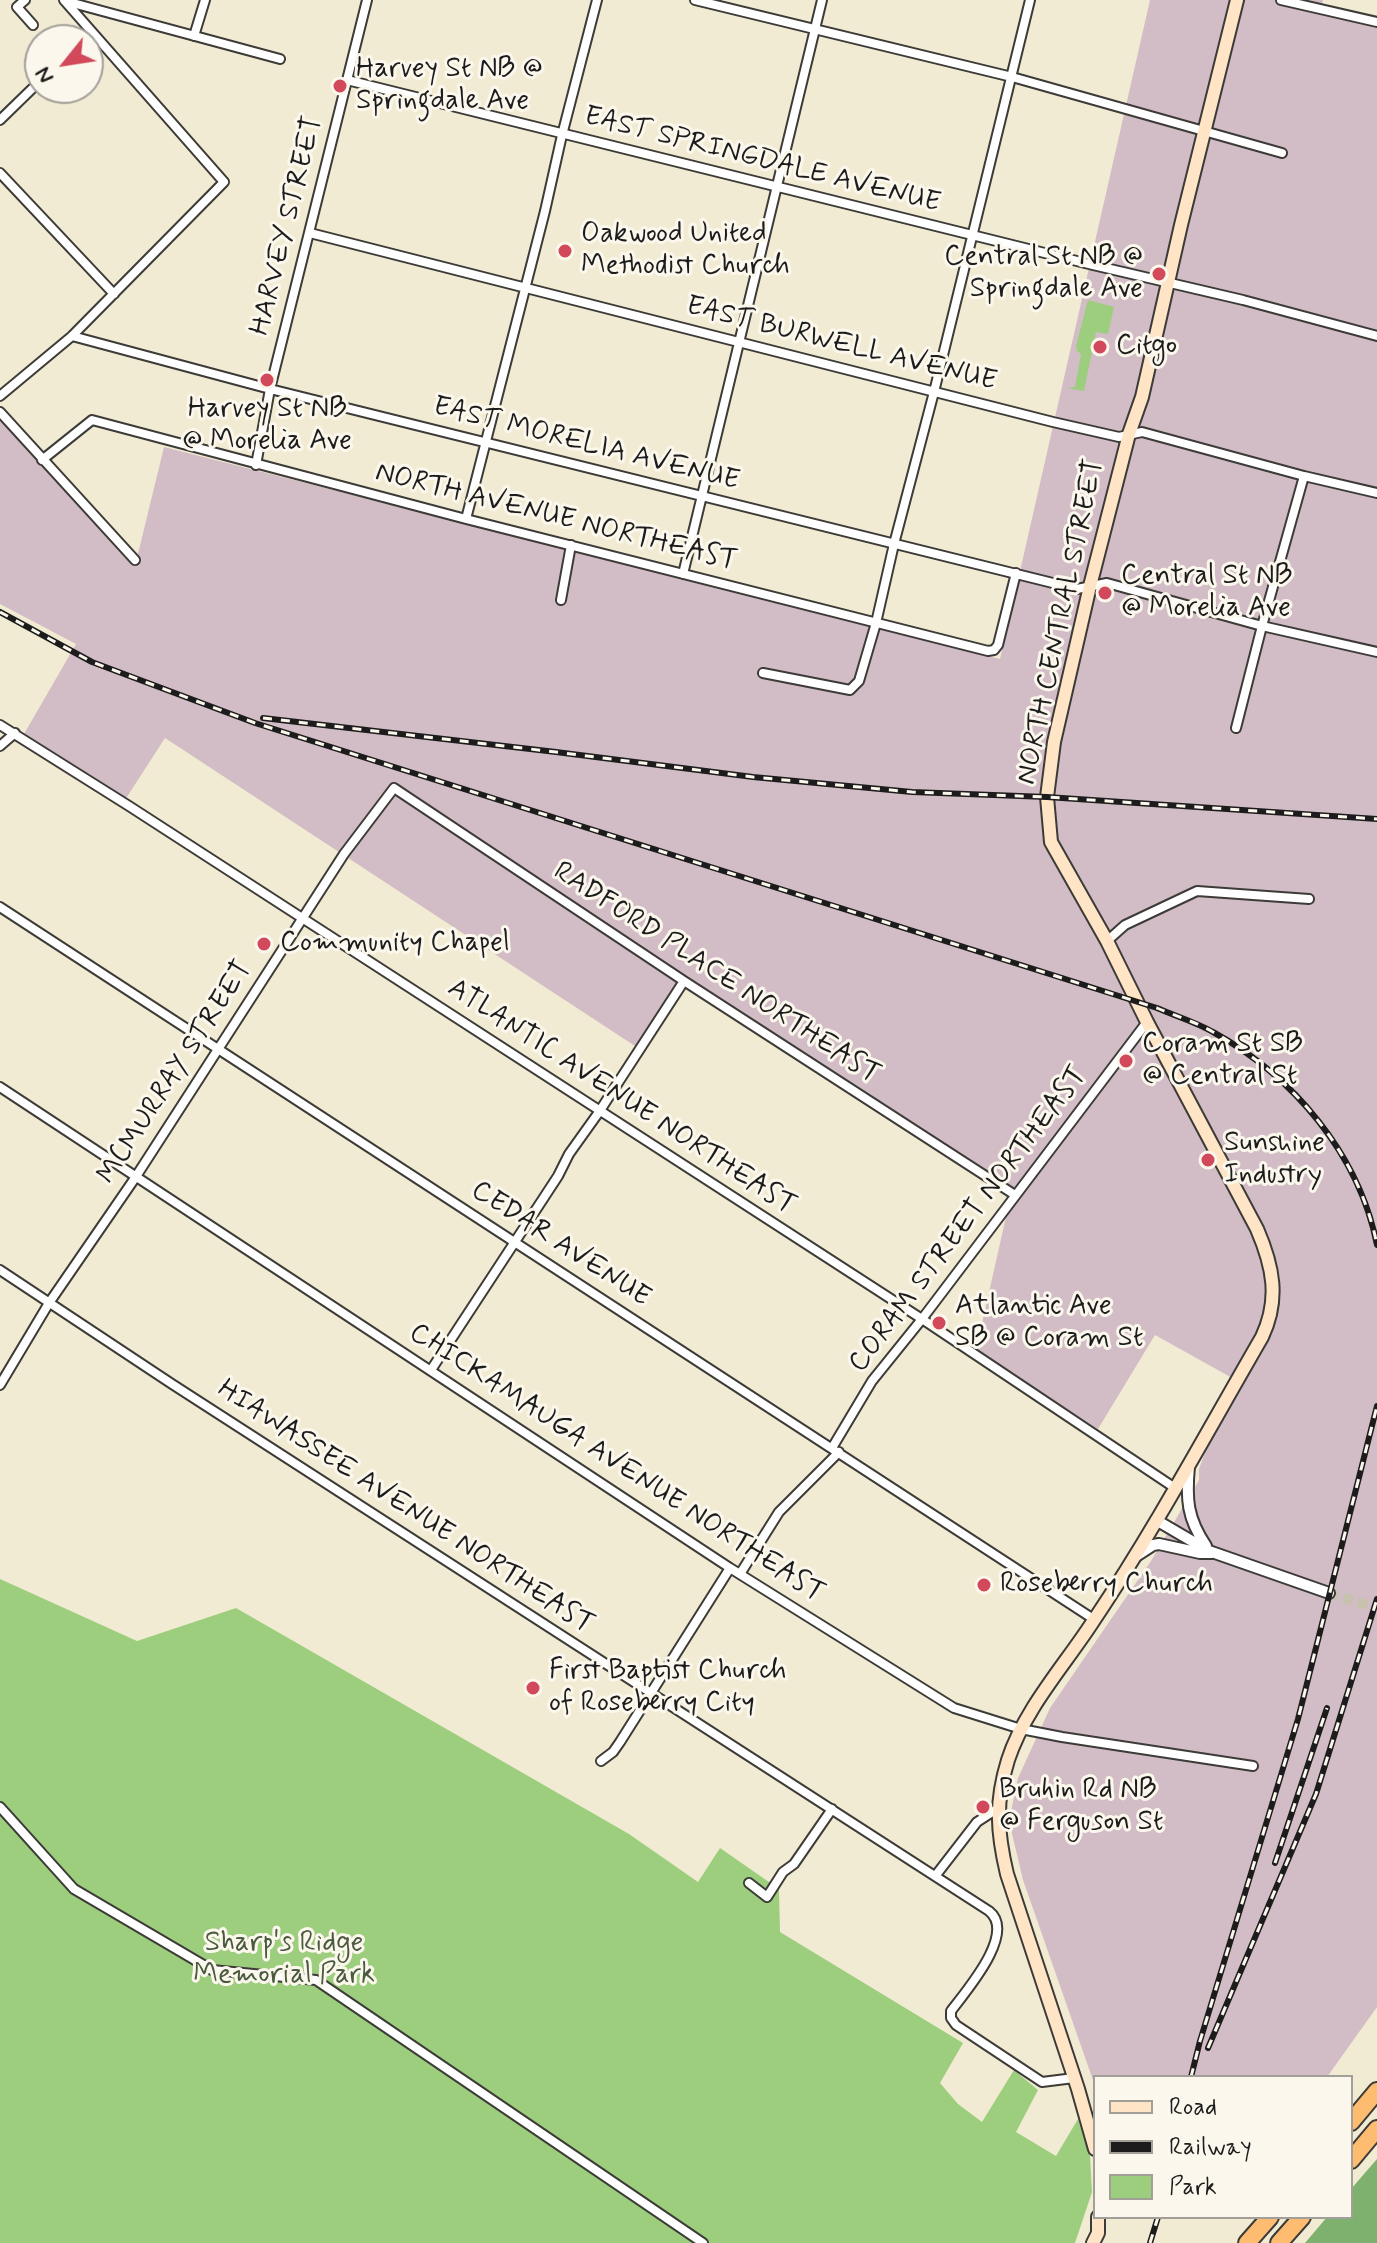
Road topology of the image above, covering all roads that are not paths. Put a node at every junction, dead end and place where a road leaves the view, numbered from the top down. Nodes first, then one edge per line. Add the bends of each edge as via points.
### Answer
1 (25, 0) edge
2 (64, 0) edge
3 (205, 0) edge
4 (367, 0) edge
5 (597, 0) edge
6 (695, 0) edge
7 (822, 0) edge
8 (1030, 0) edge
9 (1237, 0) edge
10 (1281, 0) edge
11 (1327, 0) edge
12 (1325, 10) junction
13 (1377, 22) edge
14 (32, 24) edge
15 (84, 24) edge
16 (815, 29) junction
17 (194, 36) junction
18 (104, 47) edge
19 (280, 59) dead end
20 (1012, 77) junction
21 (347, 80) junction
22 (24, 97) edge
23 (0, 120) edge
24 (1204, 131) junction
25 (562, 135) junction
26 (1282, 153) dead end
27 (0, 173) edge
28 (776, 187) junction
29 (310, 233) junction
30 (971, 235) junction
31 (1168, 283) junction
32 (525, 288) junction
33 (114, 294) junction
34 (72, 336) junction
35 (1377, 336) edge
36 (739, 341) junction
37 (270, 389) junction
38 (934, 392) junction
39 (0, 396) edge
40 (0, 412) edge
41 (1129, 434) junction
42 (486, 443) junction
43 (42, 460) junction
44 (256, 465) junction
45 (1304, 476) junction
46 (1377, 493) edge
47 (700, 496) junction
48 (466, 519) junction
49 (894, 544) junction
50 (571, 545) junction
51 (135, 560) dead end
52 (1016, 573) junction
53 (683, 574) junction
54 (1090, 586) junction
55 (561, 600) dead end
56 (876, 623) junction
57 (1262, 626) junction
58 (1377, 652) edge
59 (763, 673) dead end
60 (0, 725) edge
61 (1236, 728) dead end
62 (15, 733) junction
63 (0, 746) edge
64 (394, 788) joint
65 (1309, 899) dead end
66 (0, 907) edge
67 (303, 918) junction
68 (1107, 941) junction
69 (684, 981) junction
70 (1147, 1022) junction
71 (218, 1048) junction
72 (0, 1087) edge
73 (599, 1112) junction
74 (135, 1178) junction
75 (1015, 1195) junction
76 (514, 1241) junction
77 (0, 1270) edge
78 (49, 1303) junction
79 (922, 1319) junction
80 (431, 1370) junction
81 (0, 1385) edge
82 (836, 1450) junction
83 (1189, 1462) junction
84 (1175, 1488) junction
85 (1156, 1520) junction
86 (1213, 1552) junction
87 (1132, 1560) junction
88 (730, 1568) junction
89 (740, 1574) junction
90 (1329, 1593) tunnel mouth
91 (1095, 1620) junction
92 (650, 1692) junction
93 (1021, 1729) junction
94 (601, 1761) dead end
95 (1253, 1766) dead end
96 (0, 1807) edge
97 (832, 1809) junction
98 (997, 1809) junction
99 (936, 1875) junction
100 (749, 1883) dead end
101 (1074, 2078) junction
102 (1377, 2091) edge
103 (1353, 2120) edge
104 (1377, 2129) edge
105 (1093, 2142) edge
106 (1353, 2158) edge
107 (1098, 2219) edge
108 (1268, 2219) edge
109 (1300, 2219) edge
110 (703, 2243) edge
111 (1093, 2243) edge
112 (1247, 2243) edge
113 (1279, 2243) edge

1 - 14 street via 17,7
2 - 15 street
2 - 17 street
3 - 17 street
4 - 21 street, HARVEY STREET
5 - 25 street
6 - 16 street
7 - 16 street
8 - 20 street
9 - 24 main road, NORTH CENTRAL STREET
10 - 12 street
11 - 12 street
12 - 13 street
16 - 20 street
16 - 28 street
17 - 19 street
18 - 33 street via 224,182
20 - 24 street
20 - 30 street
21 - 25 street, EAST SPRINGDALE AVENUE
21 - 29 street, HARVEY STREET
22 - 23 street
24 - 26 street
24 - 31 main road, NORTH CENTRAL STREET
25 - 28 street, EAST SPRINGDALE AVENUE
25 - 32 street
27 - 33 street
28 - 30 street, EAST SPRINGDALE AVENUE
28 - 36 street
29 - 32 street, EAST BURWELL AVENUE
29 - 37 street, HARVEY STREET
30 - 31 street, EAST SPRINGDALE AVENUE
30 - 38 street
31 - 35 street, EAST SPRINGDALE AVENUE
31 - 41 main road, NORTH CENTRAL STREET
32 - 36 street, EAST BURWELL AVENUE
32 - 42 street
33 - 34 street
34 - 37 street, EAST MORELIA AVENUE
34 - 39 street
36 - 38 street, EAST BURWELL AVENUE
36 - 47 street
37 - 42 street, EAST MORELIA AVENUE
37 - 44 street, HARVEY STREET
38 - 41 street, EAST BURWELL AVENUE via 1119,437
38 - 49 street
40 - 43 street
41 - 45 street, EAST BURWELL AVENUE via 1142,432
41 - 54 main road, NORTH CENTRAL STREET
42 - 47 street, EAST MORELIA AVENUE
42 - 48 street
43 - 44 street, NORTH AVENUE NORTHEAST via 92,420
43 - 51 street
44 - 48 street, NORTH AVENUE NORTHEAST
45 - 46 street, EAST BURWELL AVENUE
45 - 57 street
47 - 49 street, EAST MORELIA AVENUE
47 - 53 street
48 - 50 street, NORTH AVENUE NORTHEAST
49 - 52 street, EAST MORELIA AVENUE
49 - 56 street
50 - 53 street, NORTH AVENUE NORTHEAST
50 - 55 street
52 - 54 street, EAST MORELIA AVENUE via 1077,589
52 - 56 street, NORTH AVENUE NORTHEAST via 994,650
53 - 56 street, NORTH AVENUE NORTHEAST
54 - 57 street, EAST MORELIA AVENUE via 1107,583
54 - 68 main road, NORTH CENTRAL STREET via 1054,742 1047,797 1051,842
56 - 59 street via 859,681 850,690
57 - 58 street, EAST MORELIA AVENUE
57 - 61 street
60 - 62 street, ATLANTIC AVENUE NORTHEAST
62 - 63 street
62 - 67 street, ATLANTIC AVENUE NORTHEAST
64 - 67 street, MCMURRAY STREET
64 - 69 street, RADFORD PLACE NORTHEAST
65 - 68 street via 1197,891 1125,925
66 - 71 street, CEDAR AVENUE
67 - 71 street, MCMURRAY STREET
67 - 73 street, ATLANTIC AVENUE NORTHEAST
68 - 70 main road, NORTH CENTRAL STREET
69 - 73 street
69 - 75 street, RADFORD PLACE NORTHEAST
70 - 75 street, CORAM STREET NORTHEAST
70 - 83 main road, NORTH CENTRAL STREET via 1257,1229 1274,1285 1262,1337
71 - 74 street, MCMURRAY STREET
71 - 76 street, CEDAR AVENUE
72 - 74 street, CHICKAMAUGA AVENUE NORTHEAST
73 - 76 street
73 - 79 street, ATLANTIC AVENUE NORTHEAST
74 - 78 street, MCMURRAY STREET
74 - 80 street, CHICKAMAUGA AVENUE NORTHEAST
75 - 79 street, CORAM STREET NORTHEAST
76 - 80 street
76 - 82 street, CEDAR AVENUE
77 - 78 street, HIAWASSEE AVENUE NORTHEAST
78 - 81 street, MCMURRAY STREET
78 - 92 street, HIAWASSEE AVENUE NORTHEAST
79 - 82 street, CORAM STREET NORTHEAST via 872,1381
79 - 84 street, ATLANTIC AVENUE NORTHEAST
80 - 88 street, CHICKAMAUGA AVENUE NORTHEAST
82 - 89 street, CORAM STREET NORTHEAST via 779,1512
82 - 91 street, CEDAR AVENUE
83 - 84 main road, NORTH CENTRAL STREET
83 - 86 street via 1189,1510 1196,1531
84 - 85 main road, NORTH CENTRAL STREET
85 - 86 street
85 - 87 main road, NORTH CENTRAL STREET
86 - 87 street via 1159,1544
86 - 90 street
87 - 91 main road, NORTH CENTRAL STREET
88 - 89 street, CHICKAMAUGA AVENUE NORTHEAST
88 - 92 street
89 - 93 street, CHICKAMAUGA AVENUE NORTHEAST via 954,1708
91 - 93 main road, NORTH CENTRAL STREET
92 - 94 street via 613,1752
92 - 97 street, HIAWASSEE AVENUE NORTHEAST
93 - 95 street, CHICKAMAUGA AVENUE NORTHEAST
93 - 98 main road, NORTH CENTRAL STREET
96 - 110 street via 74,1889 212,1970 316,1980
97 - 99 street, HIAWASSEE AVENUE NORTHEAST
97 - 100 street via 767,1897
98 - 99 street via 977,1822
98 - 101 main road, NORTH CENTRAL STREET via 1015,1902
99 - 101 street, HIAWASSEE AVENUE NORTHEAST via 995,1916 998,1931 951,2018 1042,2082
101 - 105 main road, NORTH CENTRAL STREET
102 - 103 highway
104 - 106 highway
107 - 111 main road
108 - 112 highway
109 - 113 highway

